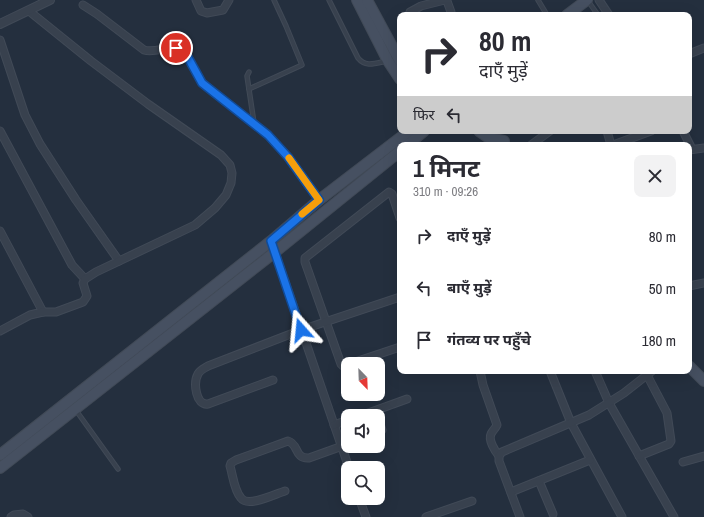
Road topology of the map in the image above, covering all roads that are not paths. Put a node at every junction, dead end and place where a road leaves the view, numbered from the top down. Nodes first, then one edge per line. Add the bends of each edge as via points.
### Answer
1 (50, 0) edge
2 (196, 0) edge
3 (228, 0) edge
4 (274, 0) edge
5 (329, 0) edge
6 (357, 0) edge
7 (367, 0) edge
8 (538, 0) edge
9 (588, 0) edge
10 (599, 0) edge
11 (83, 5) dead end
12 (29, 11) junction
13 (410, 12) dead end
14 (451, 12) edge
15 (545, 12) edge
16 (573, 12) edge
17 (596, 12) edge
18 (607, 12) edge
19 (0, 24) edge
20 (0, 40) edge
21 (704, 48) edge
22 (692, 53) edge
23 (397, 55) edge
24 (388, 61) junction
25 (249, 72) dead end
26 (397, 74) edge
27 (249, 89) junction
28 (254, 124) junction
29 (0, 131) edge
30 (405, 134) edge
31 (420, 134) edge
32 (483, 134) edge
33 (546, 134) edge
34 (643, 134) edge
35 (411, 142) edge
36 (503, 142) edge
37 (535, 142) edge
38 (620, 142) edge
39 (704, 148) edge
40 (692, 150) edge
41 (397, 153) edge
42 (319, 200) junction
43 (397, 209) edge
44 (0, 231) edge
45 (271, 241) junction
46 (275, 252) junction
47 (119, 261) junction
48 (85, 279) junction
49 (704, 283) edge
50 (692, 285) edge
51 (397, 298) edge
52 (43, 312) junction
53 (326, 322) junction
54 (301, 330) junction
55 (0, 331) edge
56 (397, 348) edge
57 (370, 357) edge
58 (341, 364) edge
59 (692, 369) edge
60 (481, 374) edge
61 (551, 374) edge
62 (596, 374) edge
63 (648, 374) edge
64 (649, 374) edge
65 (272, 380) dead end
66 (704, 381) edge
67 (407, 399) dead end
68 (609, 403) junction
69 (75, 408) junction
70 (385, 411) edge
71 (341, 422) edge
72 (571, 423) junction
73 (334, 425) junction
74 (341, 438) edge
75 (341, 447) edge
76 (0, 455) edge
77 (499, 456) junction
78 (639, 456) junction
79 (704, 456) edge
80 (590, 460) junction
81 (683, 462) dead end
82 (0, 468) edge
83 (118, 468) dead end
84 (539, 481) junction
85 (285, 490) dead end
86 (511, 492) junction
87 (472, 501) dead end
88 (362, 505) edge
89 (553, 514) dead end
90 (11, 517) edge
91 (28, 517) edge
92 (366, 517) edge
93 (426, 517) edge
94 (520, 517) edge
95 (622, 517) edge
96 (674, 517) edge

1 - 12 street
2 - 3 street via 201,11 207,13 223,10
4 - 27 lane via 302,65
5 - 24 lane via 362,63
6 - 24 main road
7 - 23 main road
8 - 15 lane
9 - 16 main road
9 - 17 lane
10 - 18 street
11 - 28 street via 144,50 150,52 181,48 202,83
12 - 19 street
12 - 47 street via 148,104 221,155 230,165 231,183 226,195 215,208 195,225
13 - 14 street via 421,6 445,0
20 - 47 street via 25,115 40,144
21 - 22 street
24 - 26 main road
25 - 27 lane
27 - 28 lane
28 - 42 street via 278,146
29 - 48 street via 72,265
30 - 42 main road
31 - 35 main road
32 - 36 main road
33 - 37 street
34 - 38 street
39 - 40 street
41 - 46 main road
42 - 45 main road
43 - 53 street via 389,192 305,258
44 - 52 street
45 - 46 street
45 - 76 main road
46 - 54 street
46 - 69 main road
47 - 48 street
48 - 52 street via 83,283 87,296 83,302 56,312
49 - 50 street
51 - 53 street
52 - 55 street via 30,315
53 - 54 street
53 - 58 street
54 - 65 street via 201,370 197,375 198,398 204,405
54 - 73 street
56 - 57 street
59 - 66 main road
60 - 77 street via 496,425 490,438
61 - 72 street
62 - 68 street
63 - 68 street
64 - 78 street via 667,413 672,441
67 - 70 street
68 - 72 street
68 - 78 street
69 - 82 main road
69 - 83 lane
71 - 73 street
72 - 77 street via 502,452
72 - 80 street
73 - 74 street
75 - 85 street via 304,459 300,457 293,443 288,441 231,462 230,466 241,499 256,501
77 - 86 street
78 - 96 street
79 - 81 street
80 - 84 street
80 - 95 street
84 - 86 street
84 - 89 street
86 - 94 street
87 - 93 street
88 - 92 street
90 - 91 street via 23,514

